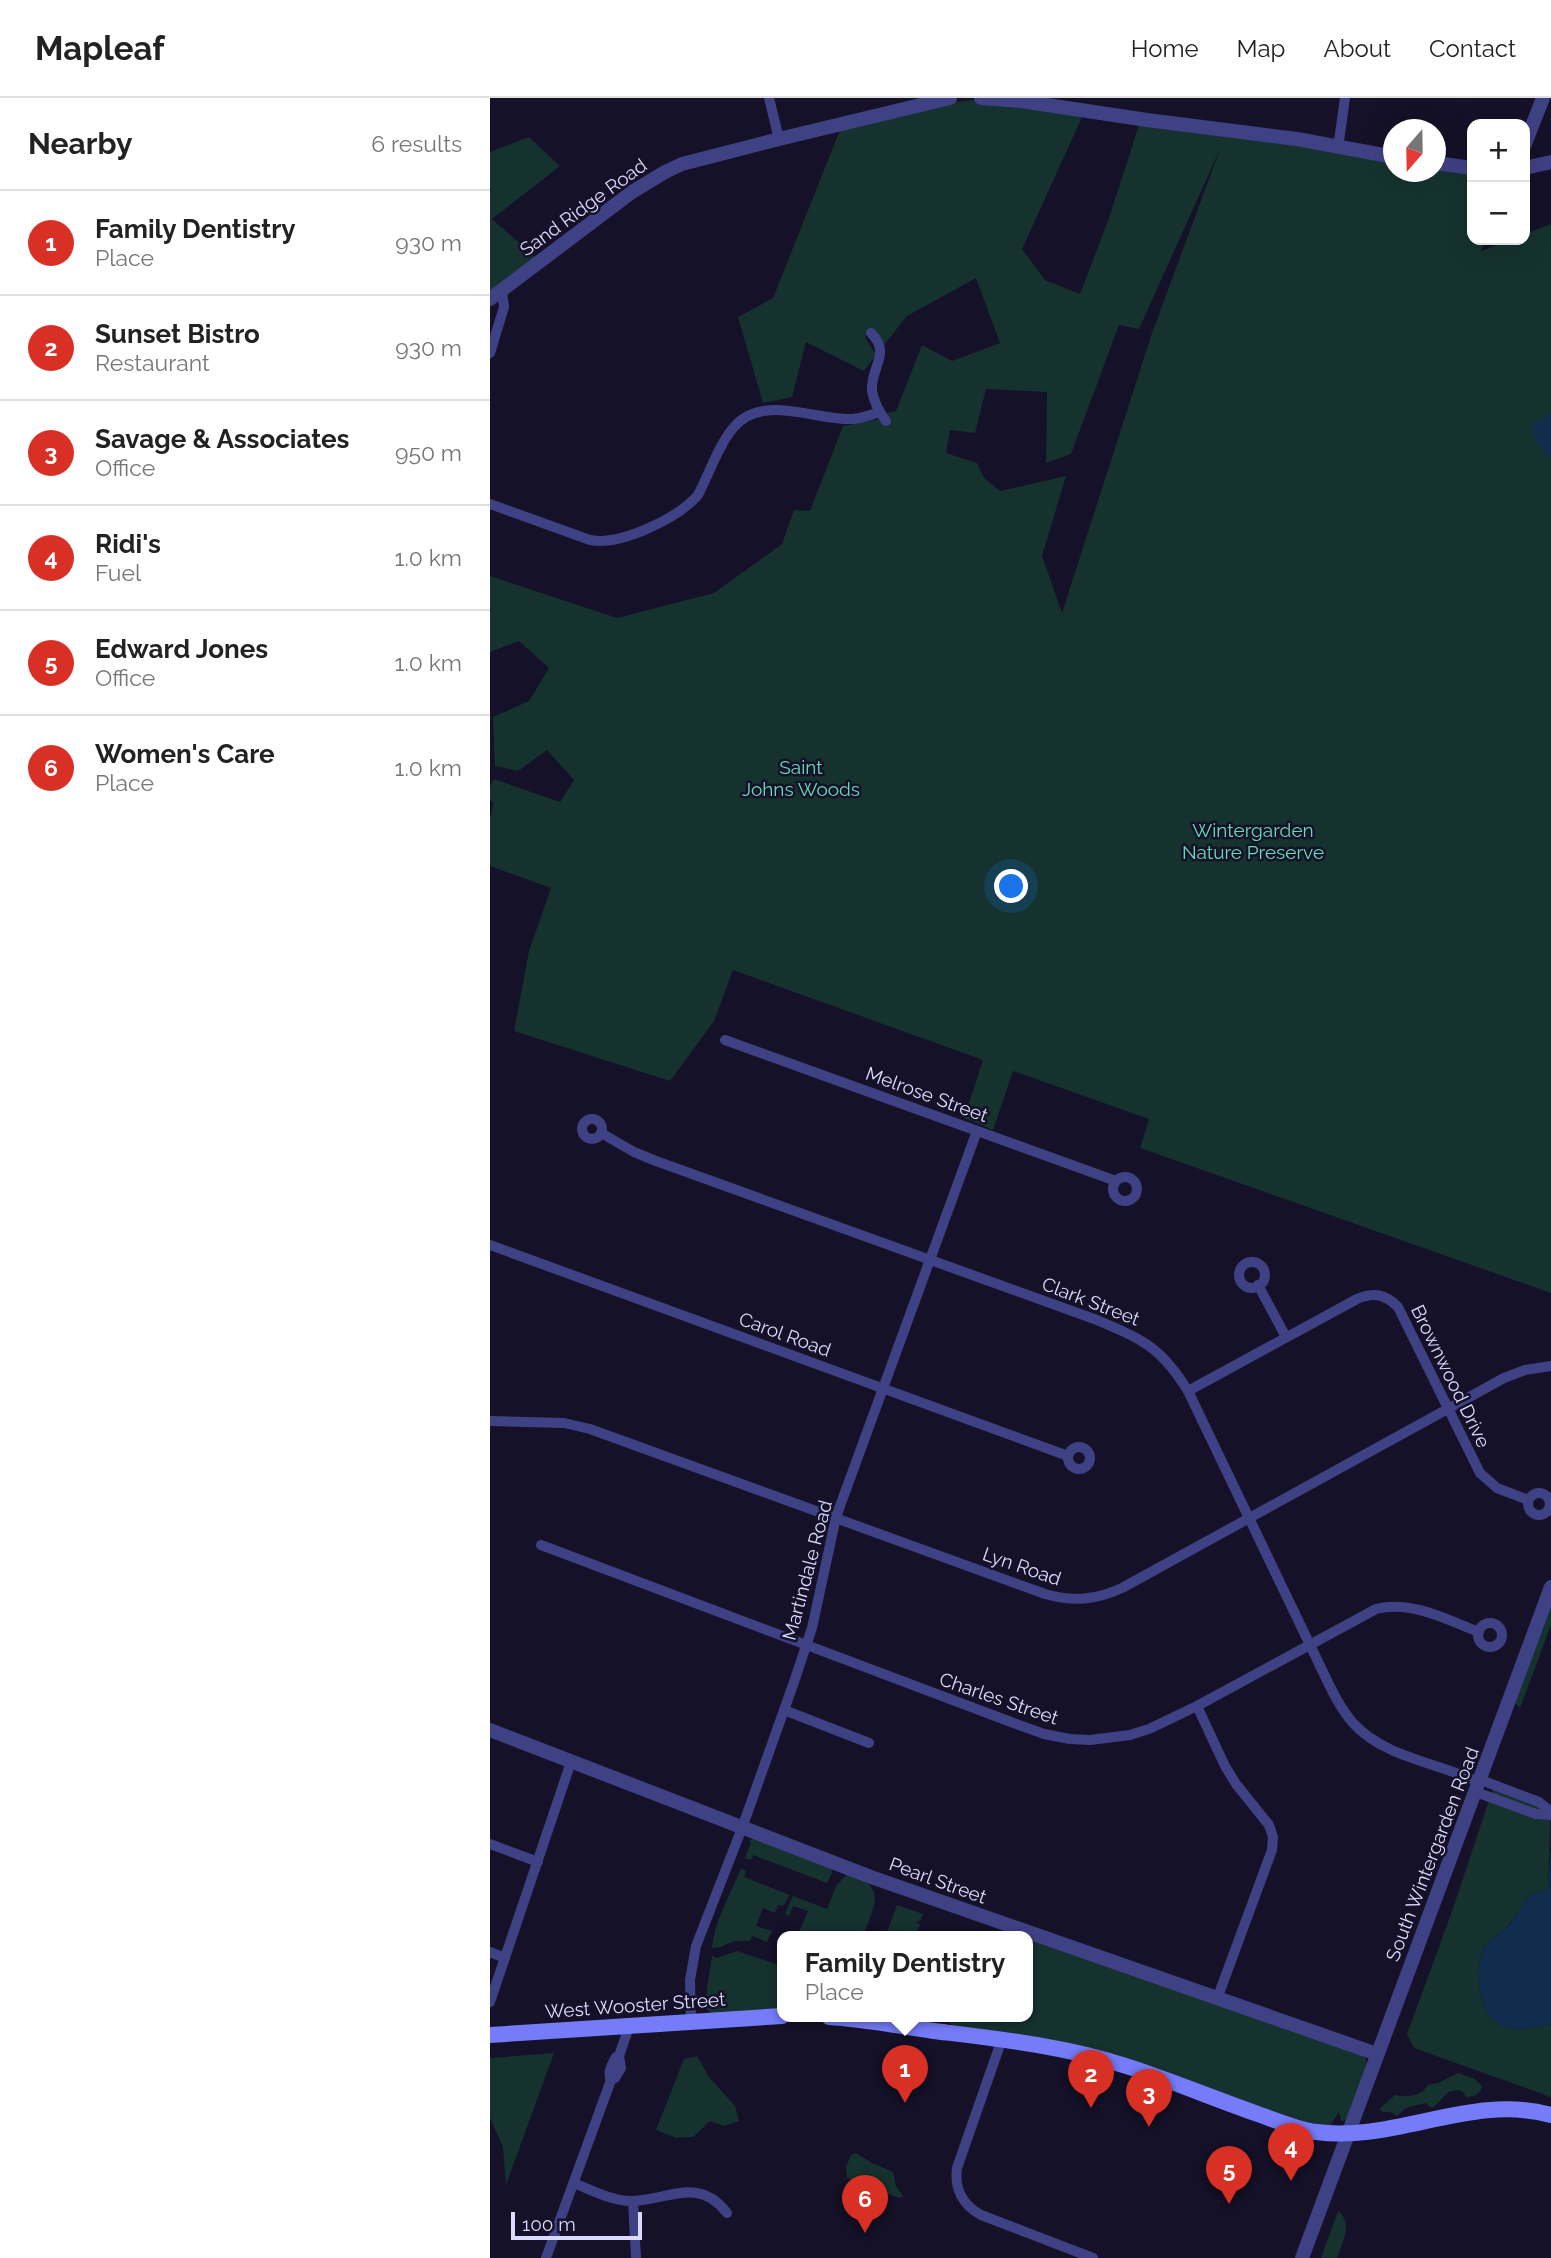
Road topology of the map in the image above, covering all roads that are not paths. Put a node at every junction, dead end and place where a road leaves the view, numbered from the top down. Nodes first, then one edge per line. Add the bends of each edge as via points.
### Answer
1 (769, 98) edge
2 (950, 98) edge
3 (981, 98) edge
4 (1345, 98) edge
5 (1543, 98) edge
6 (1530, 131) edge
7 (779, 139) junction
8 (1338, 148) junction
9 (1383, 155) edge
10 (1551, 162) edge
11 (1446, 164) edge
12 (1467, 167) edge
13 (1530, 168) edge
14 (502, 290) junction
15 (490, 299) edge
16 (871, 333) dead end
17 (490, 353) edge
18 (490, 504) edge
19 (725, 1040) dead end
20 (977, 1131) junction
21 (601, 1133) dead end
22 (1116, 1181) dead end
23 (490, 1245) edge
24 (929, 1259) junction
25 (1258, 1285) dead end
26 (1286, 1337) junction
27 (1551, 1366) edge
28 (883, 1388) junction
29 (1188, 1391) junction
30 (1447, 1409) junction
31 (490, 1421) edge
32 (1068, 1456) dead end
33 (1528, 1500) dead end
34 (836, 1517) junction
35 (1250, 1519) junction
36 (541, 1545) dead end
37 (1551, 1587) edge
38 (1479, 1632) dead end
39 (1310, 1644) junction
40 (805, 1646) junction
41 (1197, 1706) junction
42 (785, 1710) junction
43 (490, 1730) edge
44 (869, 1743) dead end
45 (571, 1762) junction
46 (1479, 1785) junction
47 (1551, 1813) edge
48 (742, 1828) junction
49 (490, 1844) edge
50 (538, 1862) junction
51 (1024, 1931) edge
52 (1033, 1934) edge
53 (490, 1952) edge
54 (505, 1958) junction
55 (1217, 1999) junction
56 (490, 2002) edge
57 (777, 2016) edge
58 (691, 2021) junction
59 (868, 2022) edge
60 (629, 2027) junction
61 (490, 2035) edge
62 (1002, 2039) junction
63 (1377, 2054) junction
64 (1545, 2114) edge
65 (1348, 2134) junction
66 (574, 2183) junction
67 (632, 2201) junction
68 (726, 2213) dead end
69 (636, 2256) edge
70 (546, 2258) edge
71 (649, 2258) edge
72 (1093, 2258) edge
73 (1302, 2258) edge

1 - 7 street
2 - 7 street, Sand Ridge Road
3 - 8 street
4 - 8 street
5 - 6 street
7 - 14 street, Sand Ridge Road via 664,172
8 - 9 street
10 - 13 street
11 - 12 street
14 - 15 street, Sand Ridge Road
14 - 17 street via 504,307
16 - 18 street via 881,348 872,387 883,417 852,419 784,411 751,414 729,434 692,502 632,535 604,542 590,540
19 - 20 street, Melrose Street
20 - 22 street, Melrose Street
20 - 24 street, Martindale Road
21 - 24 street, Clark Street via 656,1161
23 - 28 street, Carol Road
24 - 28 street, Martindale Road
24 - 29 street, Clark Street via 1130,1334 1166,1359
25 - 26 street
26 - 29 street, Brownwood Drive
26 - 30 street, Brownwood Drive via 1366,1295 1385,1297 1398,1307
27 - 30 street, Lyn Road via 1504,1378
28 - 32 street, Carol Road
28 - 34 street, Martindale Road
29 - 35 street, Clark Street
30 - 33 street, Brownwood Drive via 1485,1478
30 - 35 street, Lyn Road
31 - 34 street, Lyn Road via 577,1425
34 - 35 street, Lyn Road via 1071,1600 1110,1594
34 - 40 street, Martindale Road
35 - 39 street, Clark Street
36 - 40 street, Charles Street
37 - 46 street, South Wintergarden Road
38 - 39 street, Charles Street via 1410,1607 1389,1606 1365,1613
39 - 41 street, Charles Street
39 - 46 street, Clark Street via 1345,1712 1362,1732 1402,1754
40 - 41 street, Charles Street via 1019,1726 1070,1739 1129,1735
40 - 42 street, Martindale Road
41 - 55 street via 1225,1766 1273,1837
42 - 44 street
42 - 48 street, Martindale Road
43 - 45 street, Pearl Street
45 - 48 street, Pearl Street
45 - 50 street
46 - 47 street, Clark Street via 1539,1802
46 - 63 street, South Wintergarden Road
48 - 51 street, Pearl Street
48 - 58 street, Martindale Road via 696,1946 690,1980
49 - 50 street
50 - 54 street
52 - 55 street, Pearl Street
53 - 54 street
54 - 56 street
55 - 63 street, Pearl Street
57 - 58 main road, West Wooster Street
58 - 60 main road, West Wooster Street
59 - 62 main road
60 - 61 main road, West Wooster Street
60 - 66 street via 610,2068 611,2080
62 - 65 main road via 1100,2058 1293,2126
62 - 72 street via 961,2155 956,2174 960,2193 981,2215
63 - 65 street, South Wintergarden Road
64 - 65 main road via 1486,2109
65 - 73 street, South Wintergarden Road
66 - 67 street
66 - 70 street
67 - 68 street via 687,2191 712,2199
67 - 69 street
69 - 71 street

